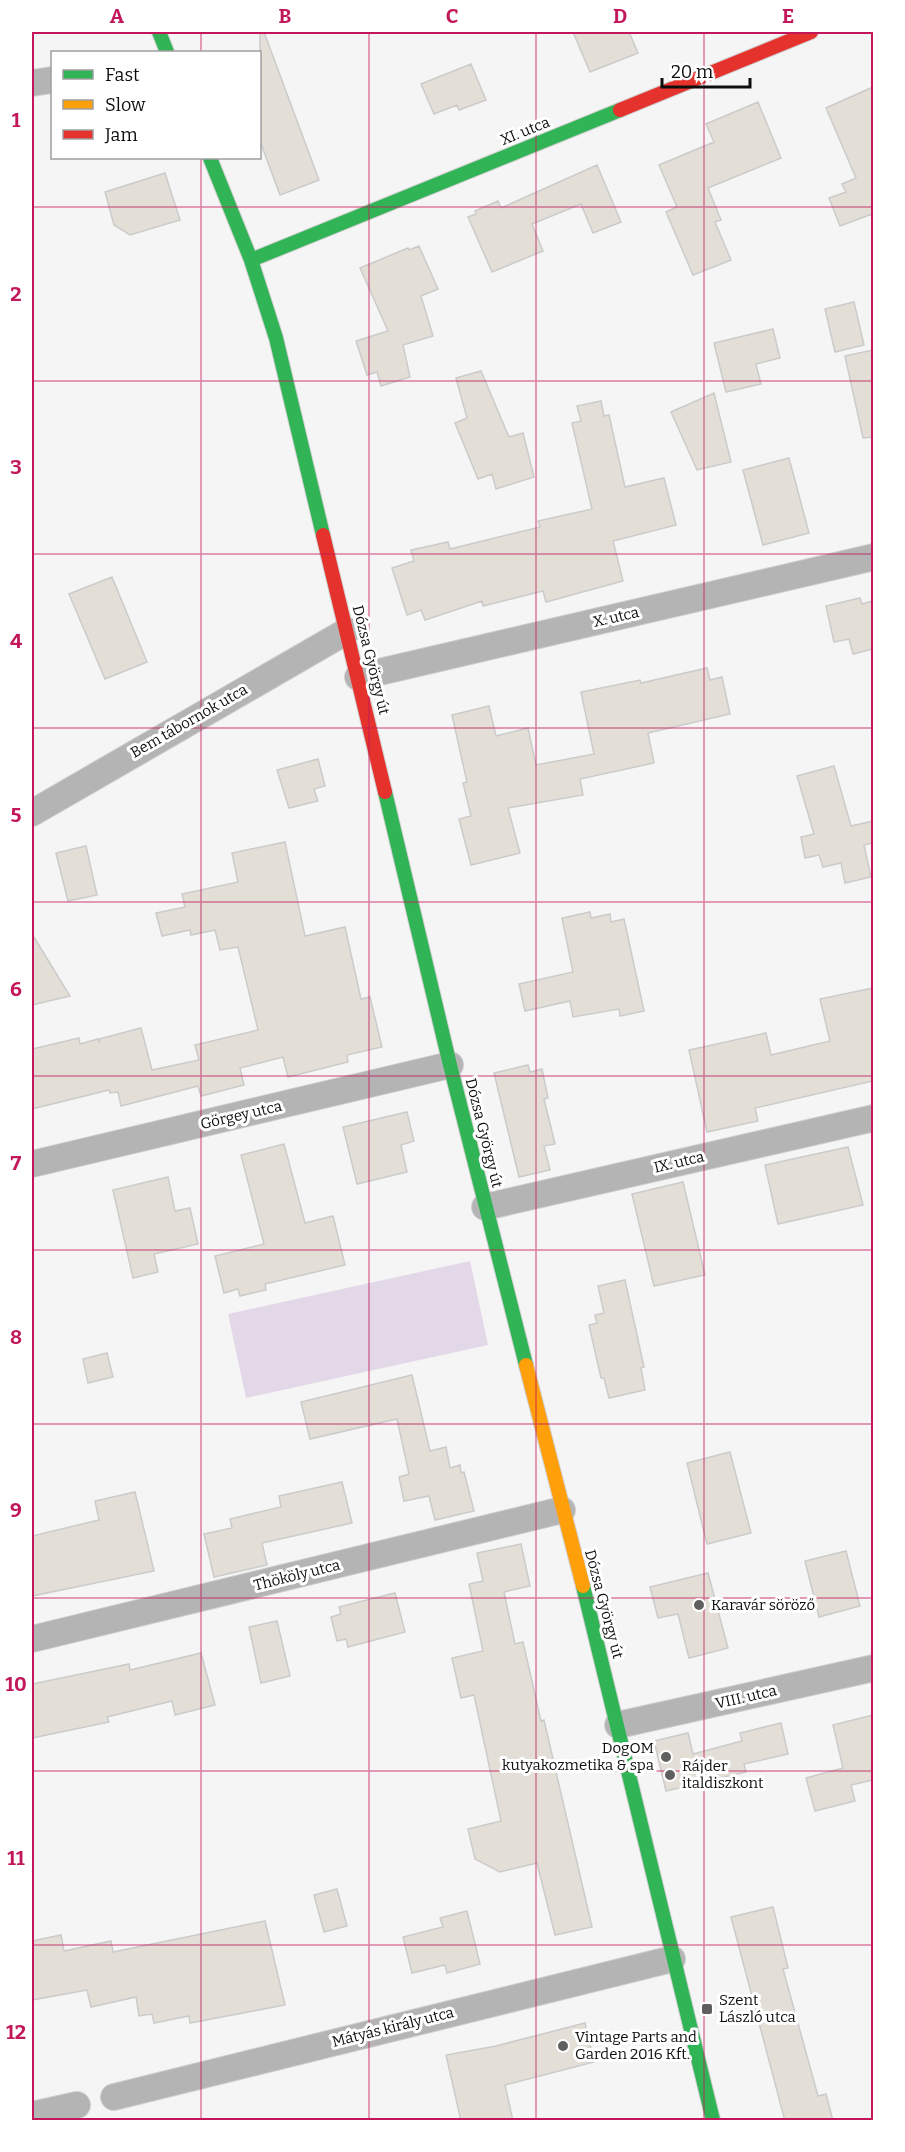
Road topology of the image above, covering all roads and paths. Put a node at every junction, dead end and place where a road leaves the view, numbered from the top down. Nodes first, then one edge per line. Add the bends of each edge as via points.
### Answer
1 (159, 32) edge
2 (811, 32) edge
3 (167, 51) edge
4 (51, 80) edge
5 (32, 83) edge
6 (210, 159) edge
7 (251, 260) junction
8 (873, 557) edge
9 (346, 631) junction
10 (358, 677) junction
11 (32, 813) edge
12 (450, 1065) junction
13 (873, 1118) edge
14 (32, 1164) edge
15 (485, 1207) junction
16 (562, 1510) junction
17 (32, 1640) edge
18 (873, 1668) edge
19 (618, 1725) junction
20 (672, 1959) junction
21 (114, 2097) dead end
22 (77, 2105) dead end
23 (32, 2115) edge
24 (713, 2121) edge

1 - 3 street
2 - 7 street, XI. utca
4 - 5 street
6 - 7 street, Dózsa György út
7 - 9 street, Dózsa György út via 276,338
8 - 10 street, X. utca
9 - 10 street, Dózsa György út
9 - 11 street, Bem tábornok utca
10 - 12 street, Dózsa György út
12 - 14 street, Görgey utca
12 - 15 street, Dózsa György út
13 - 15 street, IX. utca
15 - 16 street, Dózsa György út
16 - 17 street, Thököly utca
16 - 19 street, Dózsa György út
18 - 19 street, VIII. utca
19 - 20 street, Dózsa György út
20 - 21 street, Mátyás király utca
20 - 24 street, Dózsa György út
22 - 23 street

